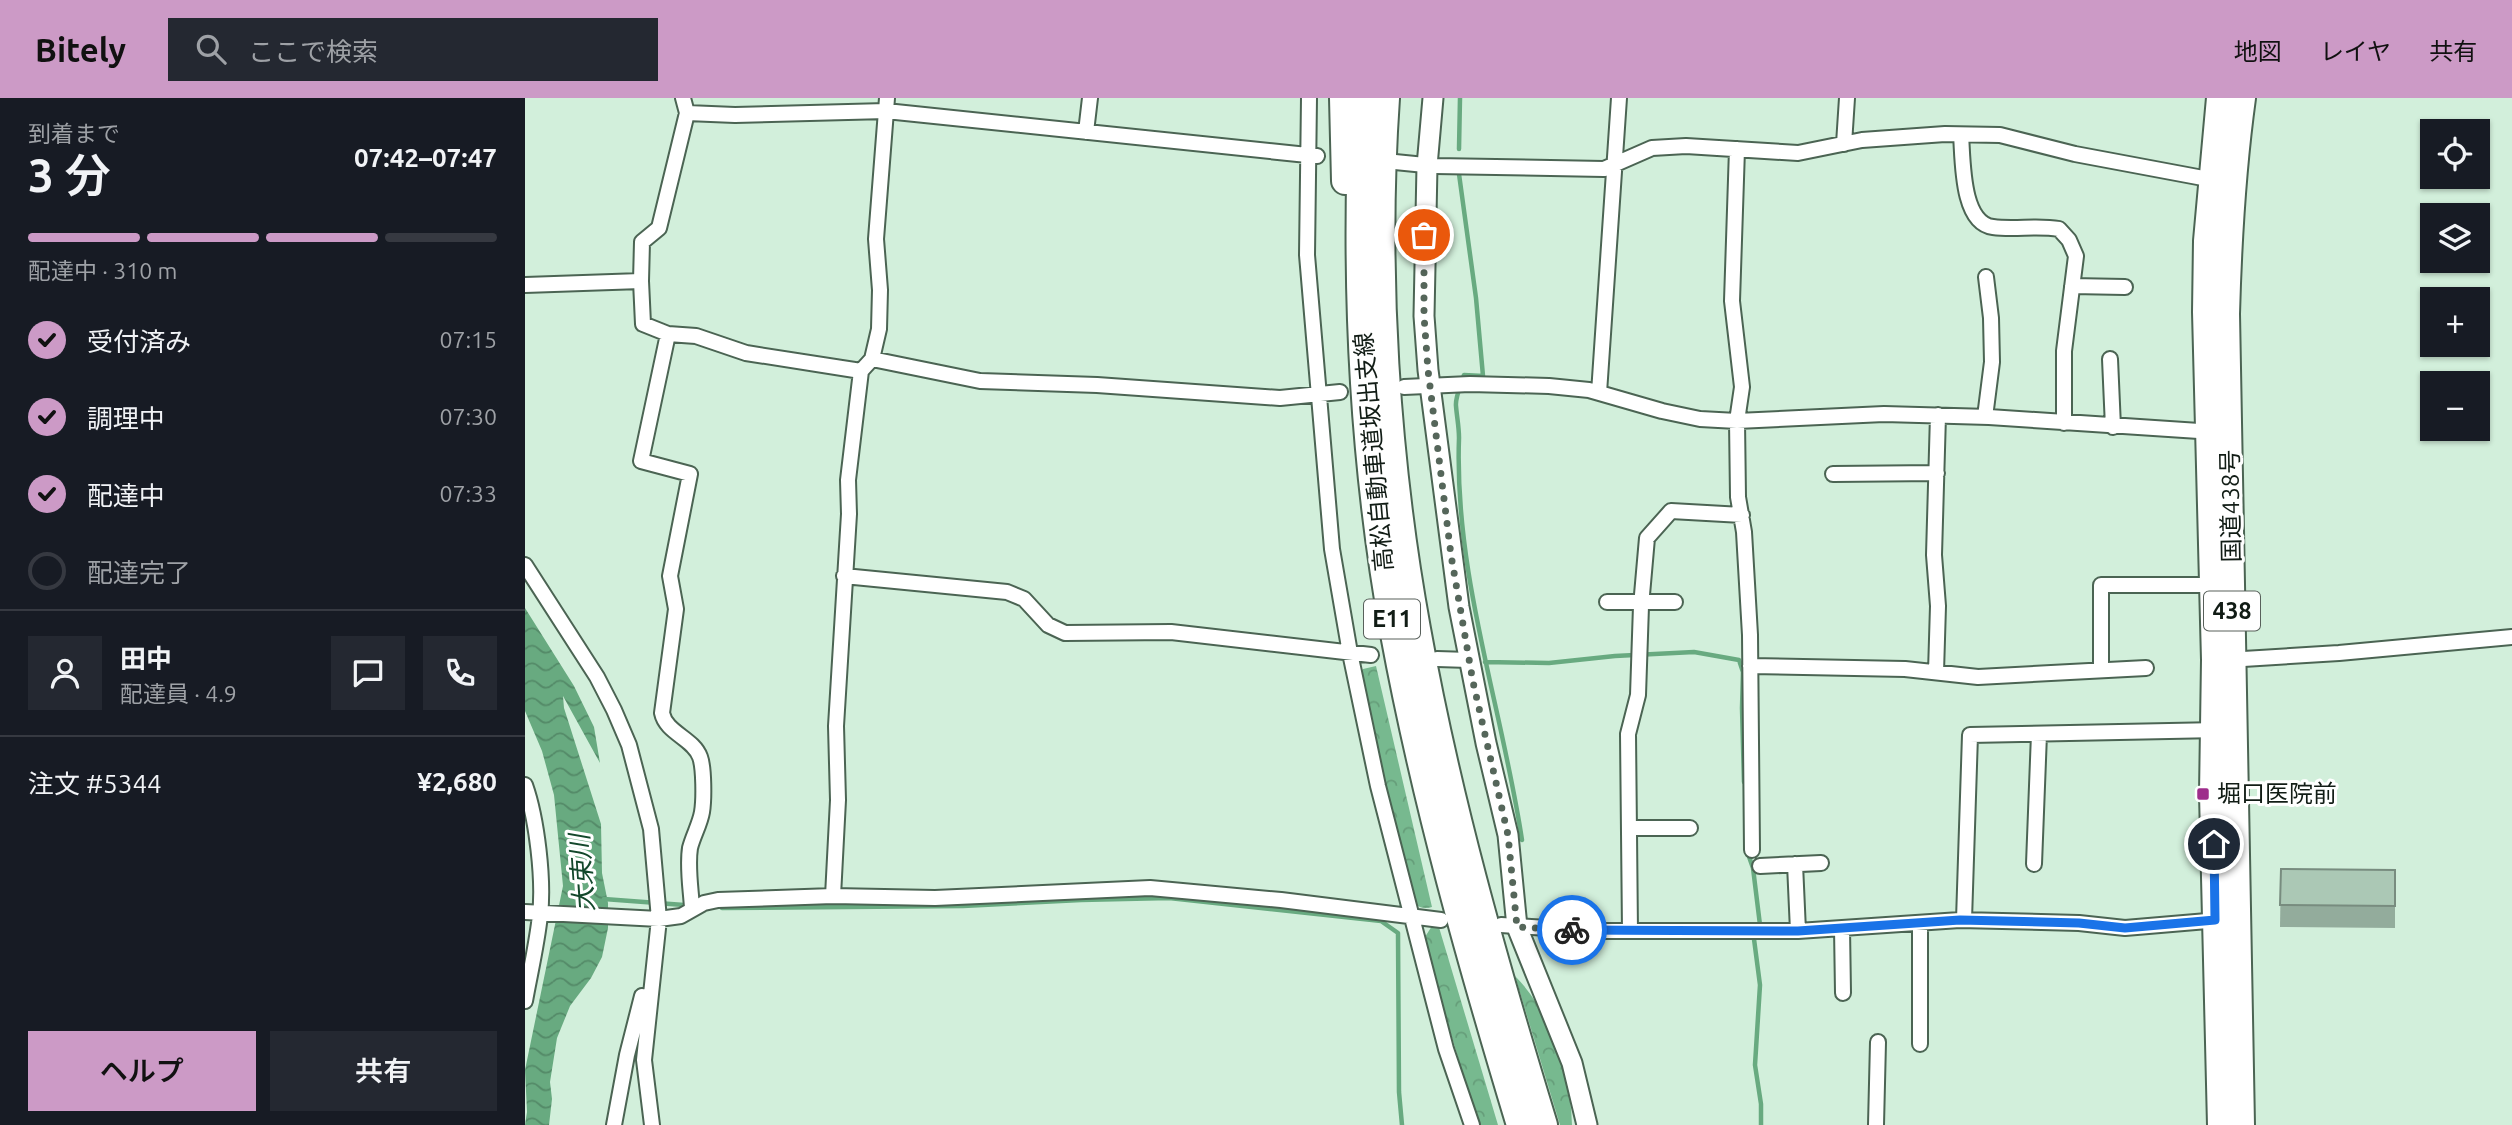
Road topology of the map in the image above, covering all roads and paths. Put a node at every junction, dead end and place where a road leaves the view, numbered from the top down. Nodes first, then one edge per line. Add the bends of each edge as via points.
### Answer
1 (683, 98) edge
2 (1090, 98) edge
3 (1309, 98) edge
4 (1343, 98) edge
5 (1363, 98) edge
6 (1386, 98) edge
7 (1433, 98) edge
8 (1619, 98) edge
9 (1847, 98) edge
10 (2220, 98) edge
11 (2242, 98) edge
12 (886, 104) edge
13 (687, 113) junction
14 (1086, 132) junction
15 (1961, 135) junction
16 (1845, 144) junction
17 (1737, 149) junction
18 (1313, 156) junction
19 (1395, 162) dead end
20 (1614, 164) junction
21 (1427, 166) junction
22 (2222, 182) junction
23 (1986, 277) dead end
24 (641, 281) junction
25 (525, 285) edge
26 (2072, 286) junction
27 (2125, 287) dead end
28 (668, 334) junction
29 (872, 359) junction
30 (2111, 359) dead end
31 (861, 371) junction
32 (1431, 384) junction
33 (1352, 387) junction
34 (1403, 387) dead end
35 (1599, 393) junction
36 (1319, 395) junction
37 (1938, 415) junction
38 (1985, 417) junction
39 (1737, 421) junction
40 (2064, 423) junction
41 (2113, 427) junction
42 (2219, 432) junction
43 (1937, 473) junction
44 (1833, 474) dead end
45 (1742, 515) junction
46 (525, 565) edge
47 (844, 576) junction
48 (2222, 585) junction
49 (1607, 601) dead end
50 (1641, 602) junction
51 (1675, 602) dead end
52 (2512, 637) edge
53 (1350, 653) junction
54 (1371, 655) dead end
55 (1437, 659) dead end
56 (1469, 660) junction
57 (2224, 660) junction
58 (1750, 666) junction
59 (2146, 668) dead end
60 (2101, 670) junction
61 (1936, 672) junction
62 (2224, 729) junction
63 (2039, 734) junction
64 (525, 785) edge
65 (1629, 828) junction
66 (1690, 828) dead end
67 (1752, 850) dead end
68 (1821, 863) dead end
69 (1795, 864) junction
70 (2034, 864) dead end
71 (1760, 866) dead end
72 (833, 896) junction
73 (692, 908) junction
74 (655, 911) junction
75 (525, 912) edge
76 (544, 913) junction
77 (1411, 916) junction
78 (1441, 920) dead end
79 (1964, 920) junction
80 (2226, 921) junction
81 (1920, 923) junction
82 (1509, 926) junction
83 (1842, 928) junction
84 (1630, 931) junction
85 (1798, 931) junction
86 (651, 979) junction
87 (1843, 993) dead end
88 (525, 1001) edge
89 (1878, 1042) dead end
90 (1920, 1044) dead end
91 (614, 1125) edge
92 (652, 1125) edge
93 (1472, 1125) edge
94 (1520, 1125) edge
95 (1544, 1125) edge
96 (1587, 1125) edge
97 (1876, 1125) edge
98 (2221, 1125) edge
99 (2241, 1125) edge

1 - 13 street
2 - 14 street
3 - 18 street
4 - 33 highway
5 - 33 highway, 高松自動車道坂出支線 / E11
6 - 95 highway, 高松自動車道坂出支線 / E11 via 1382,214 1387,378 1401,524 1437,730 1509,1012
7 - 21 street
8 - 20 street
9 - 16 street
10 - 22 highway, 国道438号 / 438
11 - 22 highway, 国道438号 / 438
12 - 13 street via 735,115
12 - 14 street
12 - 29 street via 876,239 879,329
13 - 24 street via 659,228 642,243
14 - 18 street
15 - 16 street
15 - 22 street via 2000,135
15 - 26 street via 1969,205 1976,218 1989,227 2059,229 2075,256
16 - 17 street via 1798,153
17 - 20 street via 1652,148
17 - 39 street via 1732,301 1742,387
18 - 36 street via 1307,255
19 - 21 street
20 - 21 street via 1604,169
20 - 35 street
21 - 32 street via 1424,316
22 - 42 highway, 国道438号 / 438 via 2226,314
23 - 38 street via 1992,362
24 - 25 street
24 - 28 street via 643,324
26 - 27 street
26 - 40 street via 2064,351
28 - 31 street via 696,337 746,354
28 - 73 street via 641,461 690,474 670,576 676,609 662,713 664,721 699,755 702,766 702,811 690,850
29 - 31 street
29 - 36 street via 980,381 1280,398
30 - 41 street
31 - 47 street via 848,480
32 - 34 street
32 - 35 street via 1549,386
32 - 56 street via 1451,555
33 - 36 street
33 - 94 highway, 高松自動車道坂出支線 / E11 via 1415,738 1444,860
35 - 39 street via 1700,419
36 - 53 street via 1332,549
37 - 38 street
37 - 39 street
37 - 43 street
38 - 40 street
39 - 45 street
40 - 41 street
41 - 42 street
42 - 48 highway, 国道438号 / 438
43 - 44 street
43 - 61 street
45 - 50 street via 1671,511 1647,538
45 - 58 street
46 - 74 street via 597,677 629,745 652,829
47 - 53 street via 1007,592 1024,599 1048,625 1065,633 1171,632
47 - 72 street
48 - 57 highway, 国道438号 / 438
48 - 60 street via 2101,585
49 - 50 street
50 - 51 street
50 - 65 street via 1638,695 1628,734
52 - 57 street
53 - 54 street
53 - 77 street
55 - 56 street
56 - 82 street via 1508,835
57 - 62 highway, 国道438号 / 438
58 - 61 street
58 - 67 street
59 - 60 street
60 - 61 street via 1978,677
62 - 63 street
62 - 80 highway, 国道438号 / 438
63 - 70 street
63 - 79 street via 1970,735
64 - 76 street via 538,848
65 - 66 street
65 - 84 street
68 - 69 street
69 - 71 street
69 - 85 street
72 - 73 street via 718,900
72 - 77 street via 935,898 1150,888
73 - 74 street via 681,916
74 - 76 street
74 - 86 street
75 - 76 street
76 - 88 street
77 - 78 street
77 - 93 street via 1446,1049
79 - 80 street via 2125,928
79 - 81 street
80 - 98 highway, 国道438号 / 438
80 - 99 highway, 国道438号 / 438
81 - 83 street
81 - 90 street
82 - 84 street
82 - 96 street via 1572,1063
83 - 85 street
83 - 87 street
84 - 85 street
86 - 91 street via 643,990
86 - 92 street via 644,1060
89 - 97 street

